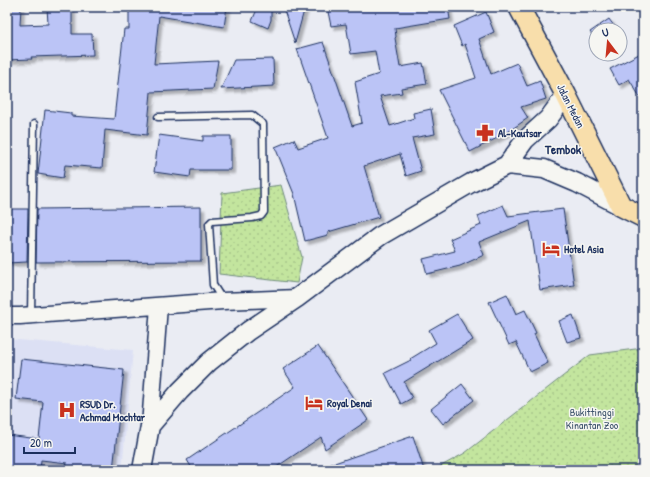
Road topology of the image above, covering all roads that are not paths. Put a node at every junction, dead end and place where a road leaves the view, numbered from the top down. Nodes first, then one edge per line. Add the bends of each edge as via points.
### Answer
1 (519, 7) edge
2 (566, 95) junction
3 (158, 117) dead end
4 (34, 124) dead end
5 (507, 165) junction
6 (621, 206) junction
7 (643, 217) edge
8 (297, 298) junction
9 (223, 301) junction
10 (159, 306) junction
11 (31, 315) junction
12 (7, 316) edge
13 (150, 426) junction
14 (142, 470) edge

1 - 2 main road, Jalan Medan
2 - 5 main road via 548,119 525,140
2 - 6 main road, Jalan Medan
3 - 9 lane via 252,115 263,124 264,212 261,216 252,218 212,221 209,224 213,285
4 - 11 lane
5 - 6 main road via 544,169
5 - 8 main road via 380,236
6 - 7 main road
8 - 9 street
8 - 13 main road via 248,331 209,362
9 - 10 street
10 - 11 street
10 - 13 street
11 - 12 street
13 - 14 main road

